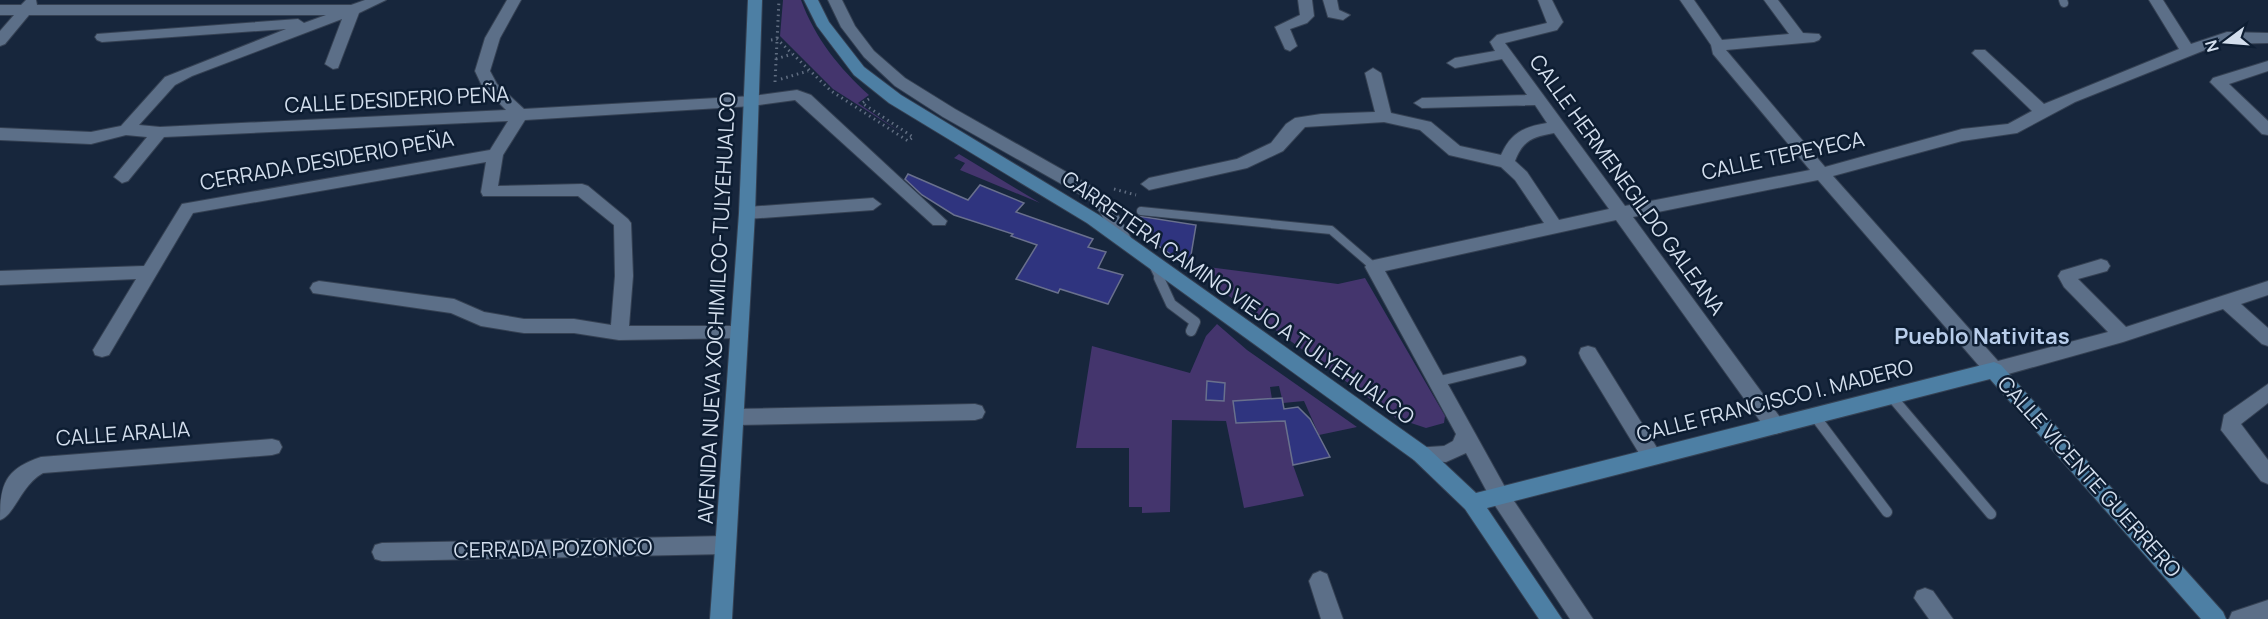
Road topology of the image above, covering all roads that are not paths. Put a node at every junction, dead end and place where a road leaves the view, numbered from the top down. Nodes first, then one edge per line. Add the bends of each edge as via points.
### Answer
1 (379, 0) edge
2 (514, 0) edge
3 (755, 0) edge
4 (811, 0) edge
5 (835, 0) edge
6 (1305, 0) edge
7 (1330, 0) edge
8 (1545, 0) edge
9 (1687, 0) edge
10 (1771, 0) edge
11 (2156, 0) edge
12 (30, 5) edge
13 (0, 10) edge
14 (353, 10) junction
15 (1343, 15) dead end
16 (318, 23) junction
17 (102, 37) dead end
18 (2268, 38) edge
19 (0, 41) edge
20 (1290, 46) dead end
21 (1718, 48) junction
22 (2189, 52) junction
23 (1980, 53) dead end
24 (1504, 54) junction
25 (1455, 63) dead end
26 (333, 64) dead end
27 (2268, 66) edge
28 (1372, 73) dead end
29 (1538, 99) junction
30 (753, 101) junction
31 (1422, 103) dead end
32 (2042, 111) junction
33 (520, 116) junction
34 (1384, 117) junction
35 (1556, 127) junction
36 (126, 130) junction
37 (2268, 130) edge
38 (160, 132) junction
39 (0, 134) edge
40 (495, 155) junction
41 (1506, 162) junction
42 (1821, 174) junction
43 (122, 177) dead end
44 (1149, 184) road end
45 (873, 204) dead end
46 (1141, 211) dead end
47 (747, 213) junction
48 (1619, 213) junction
49 (939, 221) dead end
50 (1555, 227) junction
51 (1122, 238) junction
52 (1151, 261) junction
53 (2101, 266) dead end
54 (1374, 267) junction
55 (149, 272) junction
56 (0, 278) edge
57 (319, 288) dead end
58 (2268, 288) edge
59 (2228, 302) junction
60 (1191, 331) dead end
61 (619, 333) junction
62 (740, 333) junction
63 (2122, 334) junction
64 (2268, 339) edge
65 (102, 350) dead end
66 (1588, 353) dead end
67 (1521, 361) dead end
68 (1994, 370) junction
69 (1436, 382) junction
70 (2268, 392) edge
71 (1891, 396) junction
72 (975, 412) dead end
73 (1814, 415) junction
74 (735, 417) junction
75 (1775, 426) junction
76 (1466, 435) junction
77 (272, 447) dead end
78 (1420, 454) junction
79 (1652, 457) junction
80 (2268, 475) edge
81 (1499, 495) junction
82 (1472, 503) junction
83 (0, 511) edge
84 (1887, 512) dead end
85 (1991, 514) dead end
86 (725, 545) junction
87 (382, 552) dead end
88 (1320, 581) dead end
89 (1925, 598) dead end
90 (2268, 610) edge
91 (721, 619) edge
92 (1332, 619) edge
93 (1551, 619) edge
94 (1582, 619) edge
95 (1942, 619) edge
96 (2215, 619) edge
97 (2240, 619) edge

1 - 14 street
2 - 33 street via 482,65 484,77
3 - 30 main road, AVENIDA NUEVA XOCHIMILCO-TULYEHUALCO
4 - 51 main road, CARRETERA CAMINO VIEJO A TULYEHUALCO via 822,23 859,71 895,99
5 - 51 street via 848,27 869,54 900,81 1095,195
6 - 20 street via 1307,16 1282,27
7 - 15 street via 1333,14
8 - 24 street, CALLE HERMENEGILDO GALEANA via 1556,22 1552,27 1498,39
9 - 21 street, CALLE VICENTE GUERRERO
10 - 21 street via 1806,37
11 - 22 street
12 - 13 street
12 - 14 street
12 - 19 street
14 - 16 street
14 - 26 street
16 - 17 street
16 - 36 street via 170,81
18 - 22 street, CALLE TEPEYECA via 2227,37
21 - 42 street, CALLE VICENTE GUERRERO
22 - 32 street, CALLE TEPEYECA via 2138,68
23 - 32 street
24 - 25 street
24 - 29 street, CALLE HERMENEGILDO GALEANA
27 - 37 street via 2218,82
28 - 34 street
29 - 31 street
29 - 35 street, CALLE HERMENEGILDO GALEANA
30 - 33 street, CALLE DESIDERIO PEÑA
30 - 47 main road, AVENIDA NUEVA XOCHIMILCO-TULYEHUALCO
30 - 49 street, CALLE DESIDERIO PEÑA via 797,95 805,99
32 - 42 street, CALLE TEPEYECA via 2011,129 1953,138
33 - 38 street, CALLE DESIDERIO PEÑA
33 - 40 street
34 - 41 street via 1425,126 1455,151
34 - 44 street via 1301,122 1277,147 1241,164
35 - 41 street via 1525,133 1515,140
35 - 48 street, CALLE HERMENEGILDO GALEANA
36 - 38 street, CALLE DESIDERIO PEÑA
36 - 39 street, CALLE DESIDERIO PEÑA via 91,138
38 - 43 street
40 - 55 street, CERRADA DESIDERIO PEÑA via 188,208
40 - 61 street via 489,192 582,190 622,223 624,276
41 - 50 street via 1521,176
42 - 48 street, CALLE TEPEYECA
42 - 68 street, CALLE VICENTE GUERRERO
45 - 47 street
46 - 54 lane via 1331,230
47 - 62 main road, AVENIDA NUEVA XOCHIMILCO-TULYEHUALCO
48 - 50 street, CALLE TEPEYECA
48 - 75 street, CALLE HERMENEGILDO GALEANA
50 - 54 street, CALLE TEPEYECA
51 - 52 main road, CARRETERA CAMINO VIEJO A TULYEHUALCO
52 - 60 lane via 1171,304 1195,322
52 - 78 main road, CARRETERA CAMINO VIEJO A TULYEHUALCO
53 - 63 street via 2067,276
54 - 69 street
55 - 56 street
55 - 65 street, CERRADA DESIDERIO PEÑA
57 - 61 street via 454,306 482,319 524,326 574,326
58 - 59 street, CALLE FRANCISCO I. MADERO
59 - 63 street, CALLE FRANCISCO I. MADERO
59 - 64 street
61 - 62 street
62 - 74 main road, AVENIDA NUEVA XOCHIMILCO-TULYEHUALCO
63 - 68 street, CALLE FRANCISCO I. MADERO
66 - 79 street
67 - 69 lane
68 - 71 main road, CALLE FRANCISCO I. MADERO
68 - 96 main road, CALLE VICENTE GUERRERO
69 - 76 street
70 - 80 street via 2231,421 2231,430
71 - 73 main road, CALLE FRANCISCO I. MADERO
71 - 85 lane
72 - 74 street
73 - 75 main road, CALLE FRANCISCO I. MADERO
73 - 84 lane
74 - 86 main road, AVENIDA NUEVA XOCHIMILCO-TULYEHUALCO
75 - 79 main road, CALLE FRANCISCO I. MADERO
76 - 78 street via 1461,447 1446,454
76 - 81 street
77 - 83 street, CALLE ARALIA via 41,465 20,477
78 - 82 main road, CARRETERA CAMINO VIEJO A TULYEHUALCO
79 - 81 main road, CALLE FRANCISCO I. MADERO
81 - 82 main road, CALLE FRANCISCO I. MADERO
81 - 94 street
82 - 93 main road, CARRETERA CAMINO VIEJO A TULYEHUALCO
86 - 87 street, CERRADA POZONCO
86 - 91 main road, AVENIDA NUEVA XOCHIMILCO-TULYEHUALCO
88 - 92 street
89 - 95 street
90 - 97 street

